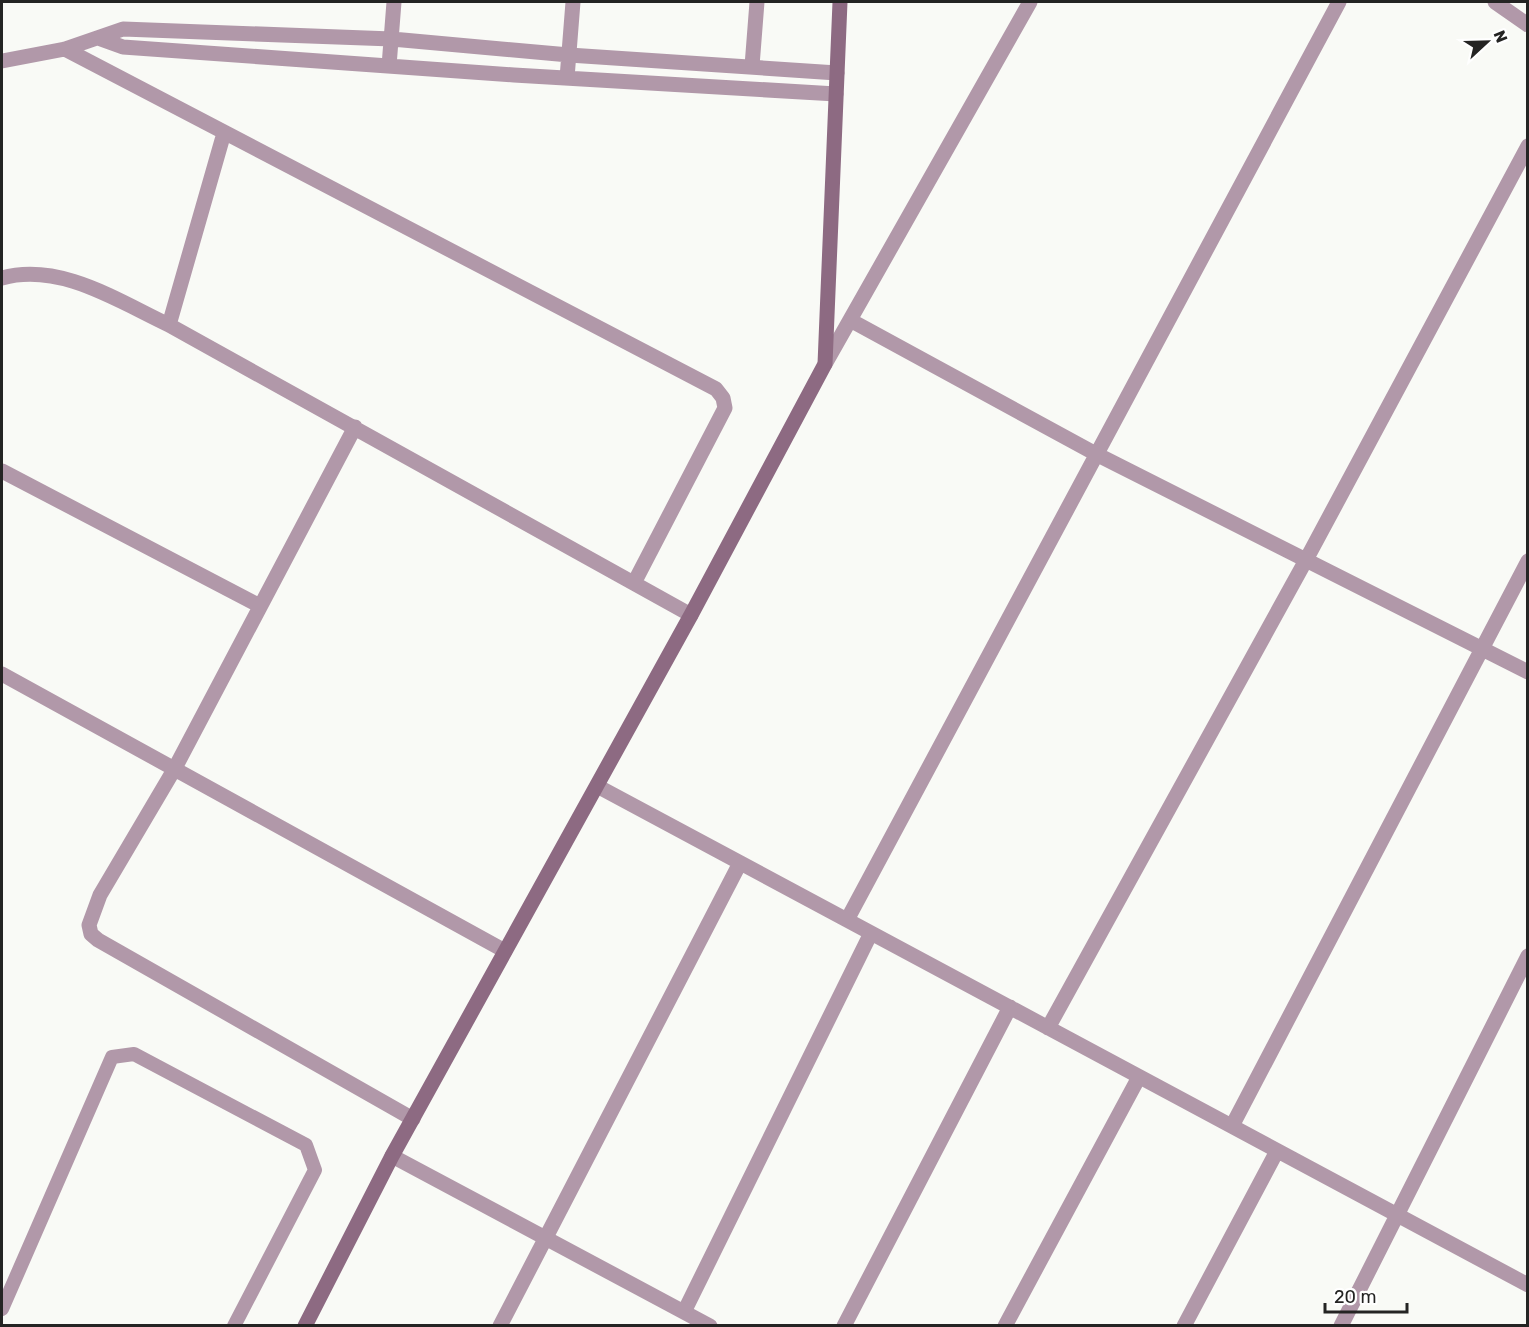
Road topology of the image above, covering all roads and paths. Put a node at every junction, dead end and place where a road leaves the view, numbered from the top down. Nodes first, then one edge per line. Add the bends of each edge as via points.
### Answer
1 (394, 2) edge
2 (573, 2) edge
3 (757, 2) edge
4 (840, 2) edge
5 (1030, 2) edge
6 (1339, 2) edge
7 (1495, 2) edge
8 (1527, 25) edge
9 (98, 38) junction
10 (392, 39) junction
11 (64, 49) junction
12 (569, 55) junction
13 (2, 61) edge
14 (389, 66) junction
15 (752, 66) junction
16 (837, 73) junction
17 (567, 78) junction
18 (836, 94) junction
19 (224, 133) junction
20 (1527, 146) edge
21 (2, 278) edge
22 (850, 320) junction
23 (169, 325) junction
24 (825, 364) junction
25 (355, 427) junction
26 (1096, 454) junction
27 (2, 471) edge
28 (1306, 560) junction
29 (1527, 561) edge
30 (634, 583) junction
31 (260, 606) junction
32 (691, 615) junction
33 (1481, 648) junction
34 (1527, 672) edge
35 (2, 674) edge
36 (175, 768) junction
37 (597, 786) junction
38 (740, 863) junction
39 (847, 920) junction
40 (871, 933) junction
41 (505, 951) junction
42 (1527, 956) edge
43 (1010, 1007) junction
44 (1048, 1028) junction
45 (1139, 1077) junction
46 (412, 1119) junction
47 (1232, 1126) junction
48 (1277, 1151) junction
49 (392, 1156) junction
50 (1395, 1214) junction
51 (545, 1238) junction
52 (1527, 1285) edge
53 (2, 1309) edge
54 (684, 1312) junction
55 (234, 1326) edge
56 (304, 1326) edge
57 (500, 1326) edge
58 (710, 1326) edge
59 (844, 1326) edge
60 (1005, 1326) edge
61 (1184, 1326) edge
62 (1341, 1326) edge

1 - 10 street
2 - 12 street
3 - 15 street
4 - 16 street
5 - 22 street
6 - 26 street
7 - 8 street
9 - 10 street via 123,29
9 - 11 street
9 - 14 street via 123,47
10 - 12 street
10 - 14 street
11 - 13 street
11 - 19 street
12 - 15 street
12 - 17 street
14 - 17 street
15 - 16 street
16 - 18 street
17 - 18 street
18 - 24 street
19 - 23 street
19 - 30 street via 716,389 725,408
20 - 28 street
21 - 23 street via 49,274 82,284
22 - 24 street
22 - 26 street
23 - 25 street
24 - 32 street
25 - 30 street
25 - 31 street
26 - 28 street
26 - 39 street
27 - 31 street
28 - 33 street
28 - 44 street
29 - 33 street
30 - 32 street
31 - 36 street
32 - 37 street
33 - 34 street
33 - 47 street
35 - 36 street
36 - 41 street
36 - 46 street via 100,895 89,925 91,934
37 - 38 street
37 - 41 street
38 - 39 street
38 - 51 street
39 - 40 street
40 - 43 street
40 - 54 street
41 - 46 street
42 - 50 street
43 - 44 street
43 - 59 street
44 - 45 street
45 - 47 street
45 - 60 street
46 - 49 street
47 - 48 street
48 - 50 street
48 - 61 street
49 - 51 street
49 - 56 street
50 - 52 street
50 - 62 street
51 - 54 street
51 - 57 street
53 - 55 lane via 112,1057 134,1054 306,1145 315,1170
54 - 58 street

